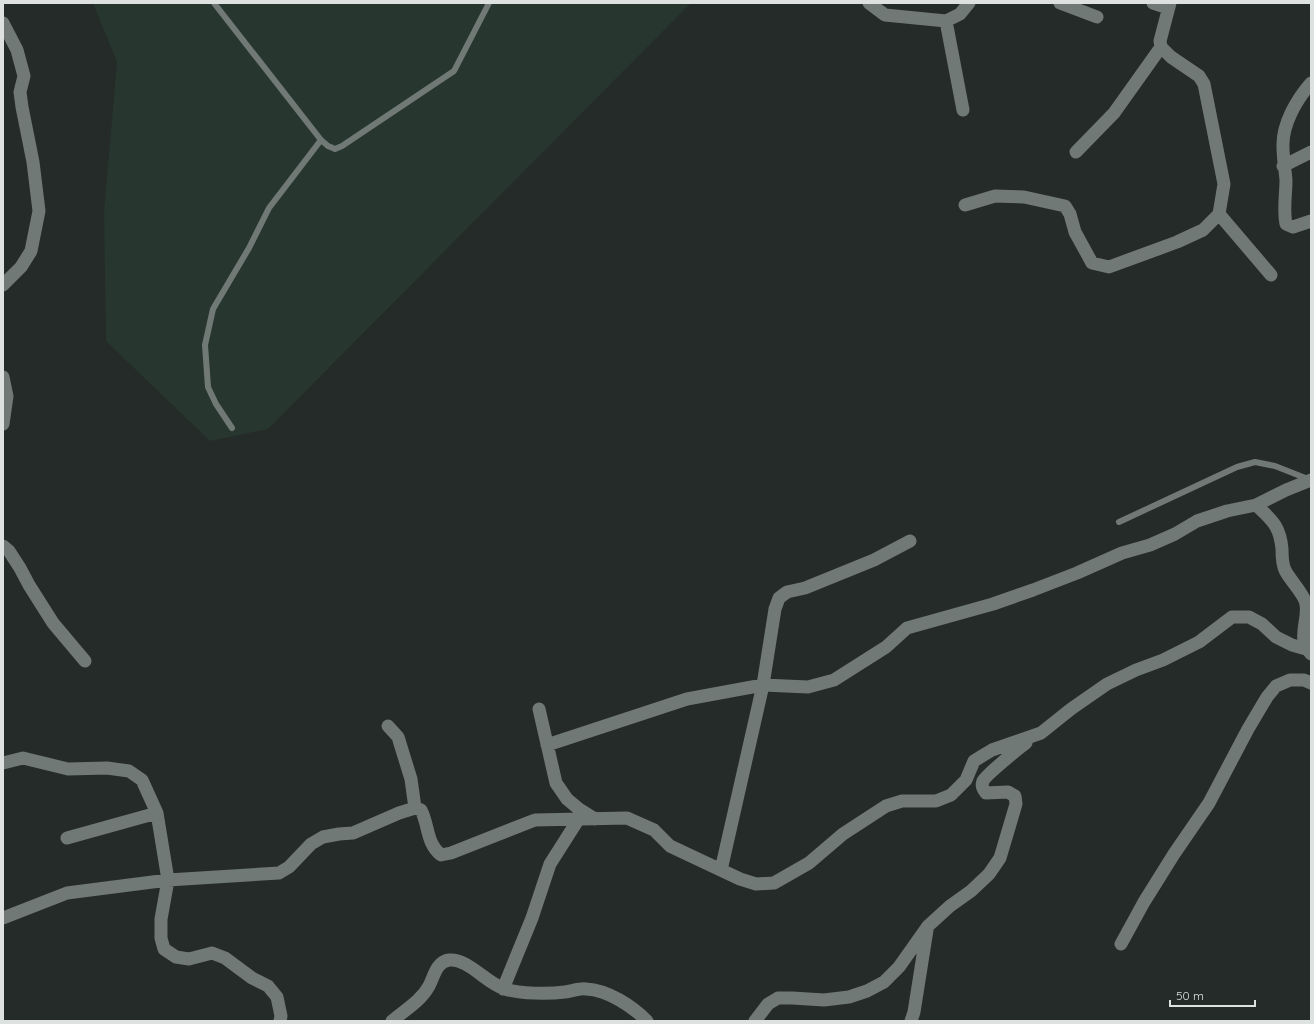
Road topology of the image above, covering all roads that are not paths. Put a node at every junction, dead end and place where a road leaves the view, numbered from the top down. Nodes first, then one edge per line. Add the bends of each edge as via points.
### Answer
1 (214, 3) edge
2 (489, 3) edge
3 (870, 3) edge
4 (969, 3) edge
5 (1060, 3) edge
6 (1153, 3) edge
7 (1169, 6) edge
8 (1097, 17) dead end
9 (946, 21) junction
10 (3, 23) edge
11 (1161, 47) junction
12 (1311, 83) edge
13 (963, 110) dead end
14 (322, 140) junction
15 (1076, 152) dead end
16 (1311, 152) edge
17 (1283, 166) junction
18 (965, 205) dead end
19 (1219, 214) junction
20 (1311, 221) edge
21 (1271, 275) dead end
22 (3, 286) edge
23 (3, 377) edge
24 (5, 395) edge
25 (4, 410) edge
26 (3, 424) edge
27 (232, 428) dead end
28 (1310, 480) edge
29 (1256, 505) junction
30 (1119, 522) dead end
31 (910, 540) dead end
32 (3, 546) edge
33 (1309, 651) edge
34 (85, 661) dead end
35 (1311, 682) edge
36 (763, 685) junction
37 (539, 709) dead end
38 (388, 726) dead end
39 (1041, 733) junction
40 (547, 745) junction
41 (3, 763) edge
42 (415, 808) junction
43 (157, 813) junction
44 (595, 819) junction
45 (578, 820) junction
46 (67, 838) dead end
47 (721, 870) junction
48 (168, 880) junction
49 (3, 918) edge
50 (928, 926) junction
51 (1121, 944) dead end
52 (503, 989) junction
53 (280, 1021) edge
54 (392, 1021) edge
55 (647, 1021) edge
56 (755, 1021) edge
57 (911, 1021) edge

1 - 14 lane
2 - 14 lane via 454,71 342,146 335,149
3 - 9 street via 886,15
4 - 9 street via 960,14
5 - 8 street
6 - 7 street
7 - 11 street via 1160,41
9 - 13 street
10 - 22 street via 16,50 24,76 20,92 39,211 31,252
11 - 15 street via 1114,113
11 - 19 street via 1171,58 1199,76 1204,84 1224,184
12 - 17 street via 1296,102 1286,128 1282,144
14 - 27 lane via 269,208 213,309 205,345 208,387
16 - 17 street
17 - 20 street via 1286,180 1286,224 1293,227
18 - 19 street via 995,196 1024,197 1064,206 1092,263 1109,267 1203,230
19 - 21 street
23 - 24 street
24 - 25 street
25 - 26 street
28 - 29 street
28 - 30 lane via 1275,466 1255,462 1237,467
29 - 33 street via 1276,526 1282,563 1306,603 1303,638
29 - 36 street via 1198,521 1150,545 1006,599 907,628 886,647 834,680 808,687
31 - 36 street via 874,560 805,588 787,592 779,598
32 - 34 street via 9,551 53,623
33 - 39 street via 1276,637 1262,624 1249,617 1232,616 1199,642 1107,684
35 - 51 street via 1290,680 1276,686 1266,697 1209,803 1144,902
36 - 40 street via 687,699
36 - 47 street
37 - 40 street
38 - 42 street via 398,737
39 - 47 street via 992,750 974,761 966,780 951,795 936,801 902,802 886,806 843,834 809,863 774,883 756,884
39 - 50 street via 1020,747 984,781 983,788 986,793 1008,792 1015,796 1016,804 1000,858 989,874 971,891
40 - 44 street via 556,783 567,799
41 - 43 street via 23,758 68,769 107,768 129,771 142,780
42 - 45 street via 423,813 434,850 441,854 451,853 535,820
42 - 48 street via 353,833 323,837 311,844 289,867 279,873
43 - 46 street
43 - 48 street
44 - 45 street
44 - 47 street via 627,818 654,830 670,846
45 - 52 street via 550,864 532,918
48 - 49 street via 67,893
48 - 53 street via 161,919 164,949 176,958 189,959 212,953 225,958 252,978 268,986 277,997
50 - 56 street via 899,967 884,982 849,997 824,1000 778,998 768,1004
50 - 57 street
52 - 54 street via 458,961 448,960 440,964 434,972 430,985 421,998
52 - 55 street via 519,992 564,992 585,989 600,991 612,995

